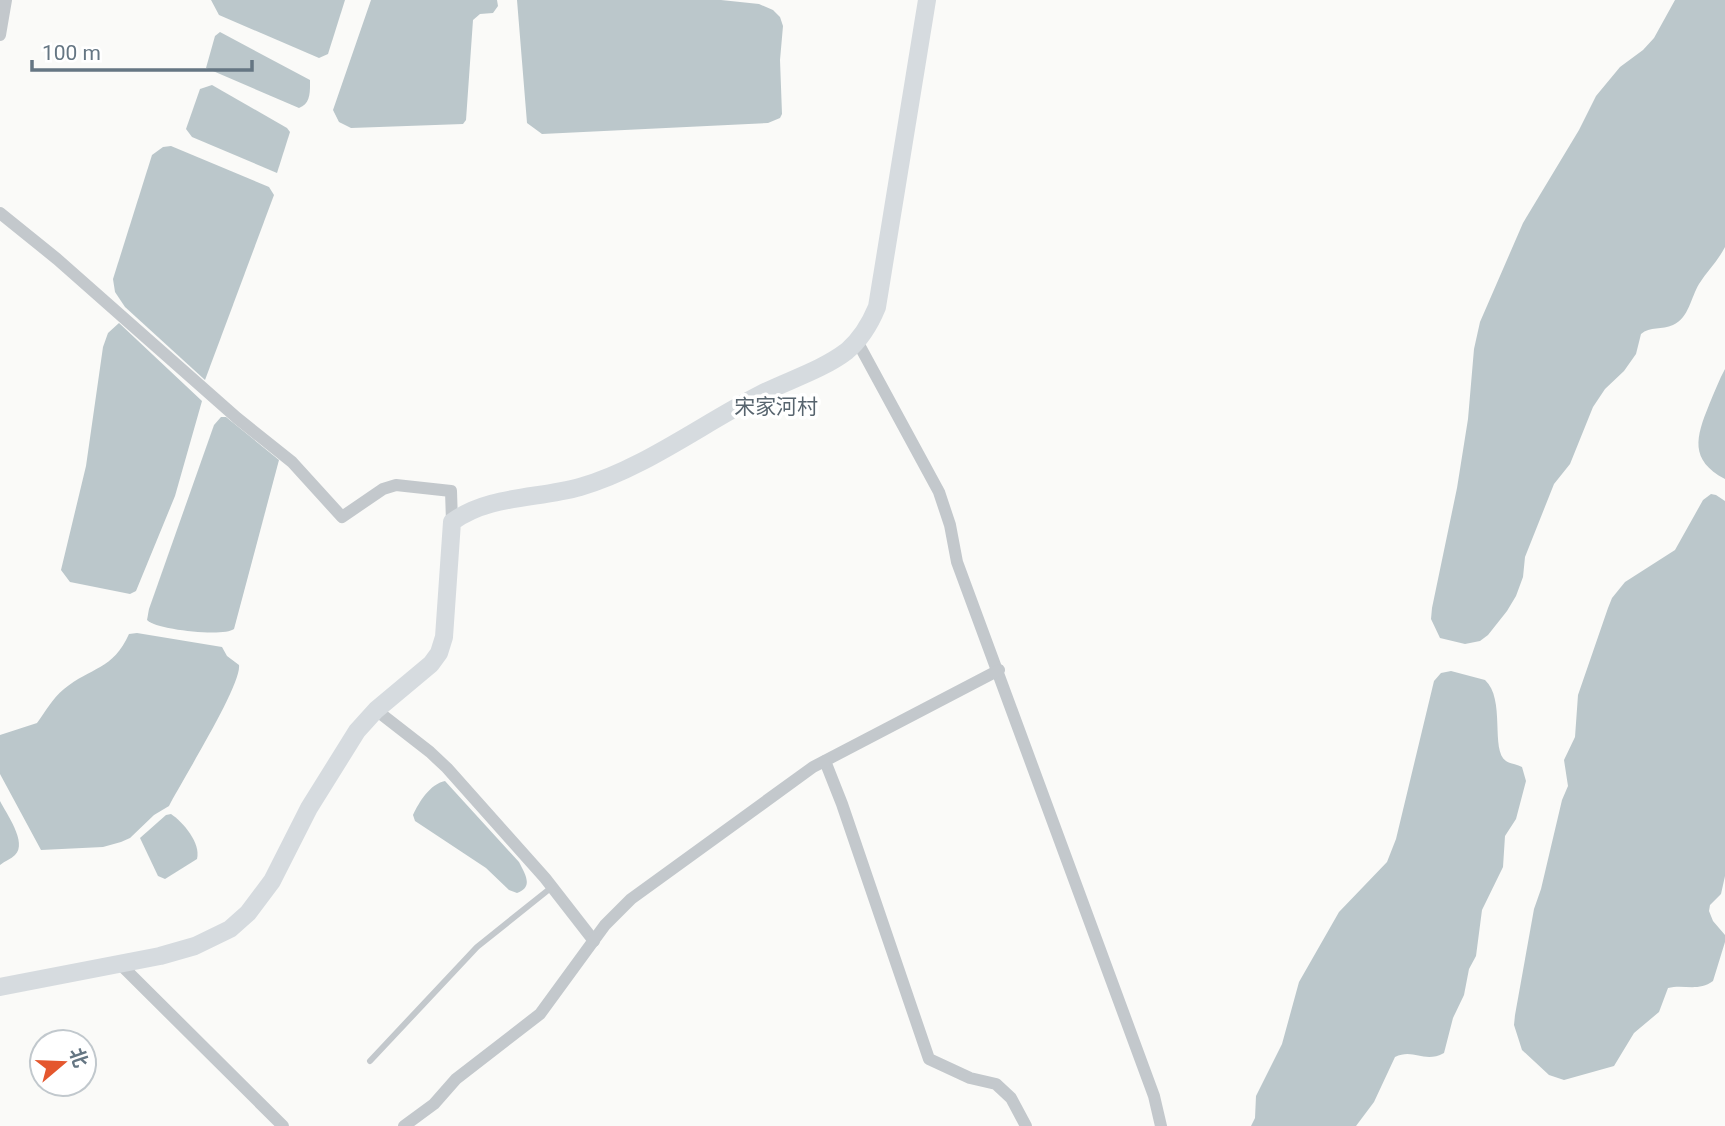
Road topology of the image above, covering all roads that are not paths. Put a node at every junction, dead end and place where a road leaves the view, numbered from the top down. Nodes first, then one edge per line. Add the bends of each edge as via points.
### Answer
1 (6, 0) edge
2 (927, 0) edge
3 (0, 35) edge
4 (0, 213) edge
5 (857, 341) junction
6 (452, 522) junction
7 (999, 670) junction
8 (376, 710) junction
9 (825, 761) junction
10 (552, 887) junction
11 (594, 941) junction
12 (120, 964) junction
13 (0, 987) edge
14 (370, 1061) dead end
15 (283, 1126) edge
16 (404, 1126) edge
17 (1026, 1126) edge
18 (1161, 1126) edge

1 - 3 street
2 - 5 street via 877,307
4 - 6 street via 292,462 342,517 383,489 402,485 451,491
5 - 6 street via 825,365 761,394 629,467 578,488 478,506
5 - 7 street via 939,492 957,562
6 - 8 street via 442,646 431,664
7 - 9 street
7 - 18 street
8 - 10 street via 447,768
8 - 12 street via 321,786 272,881 240,922 195,946
9 - 11 street via 631,899
9 - 17 street via 929,1059 996,1084 1011,1098
10 - 11 street
10 - 14 lane via 477,947
11 - 16 street via 540,1014
12 - 13 street
12 - 15 street

